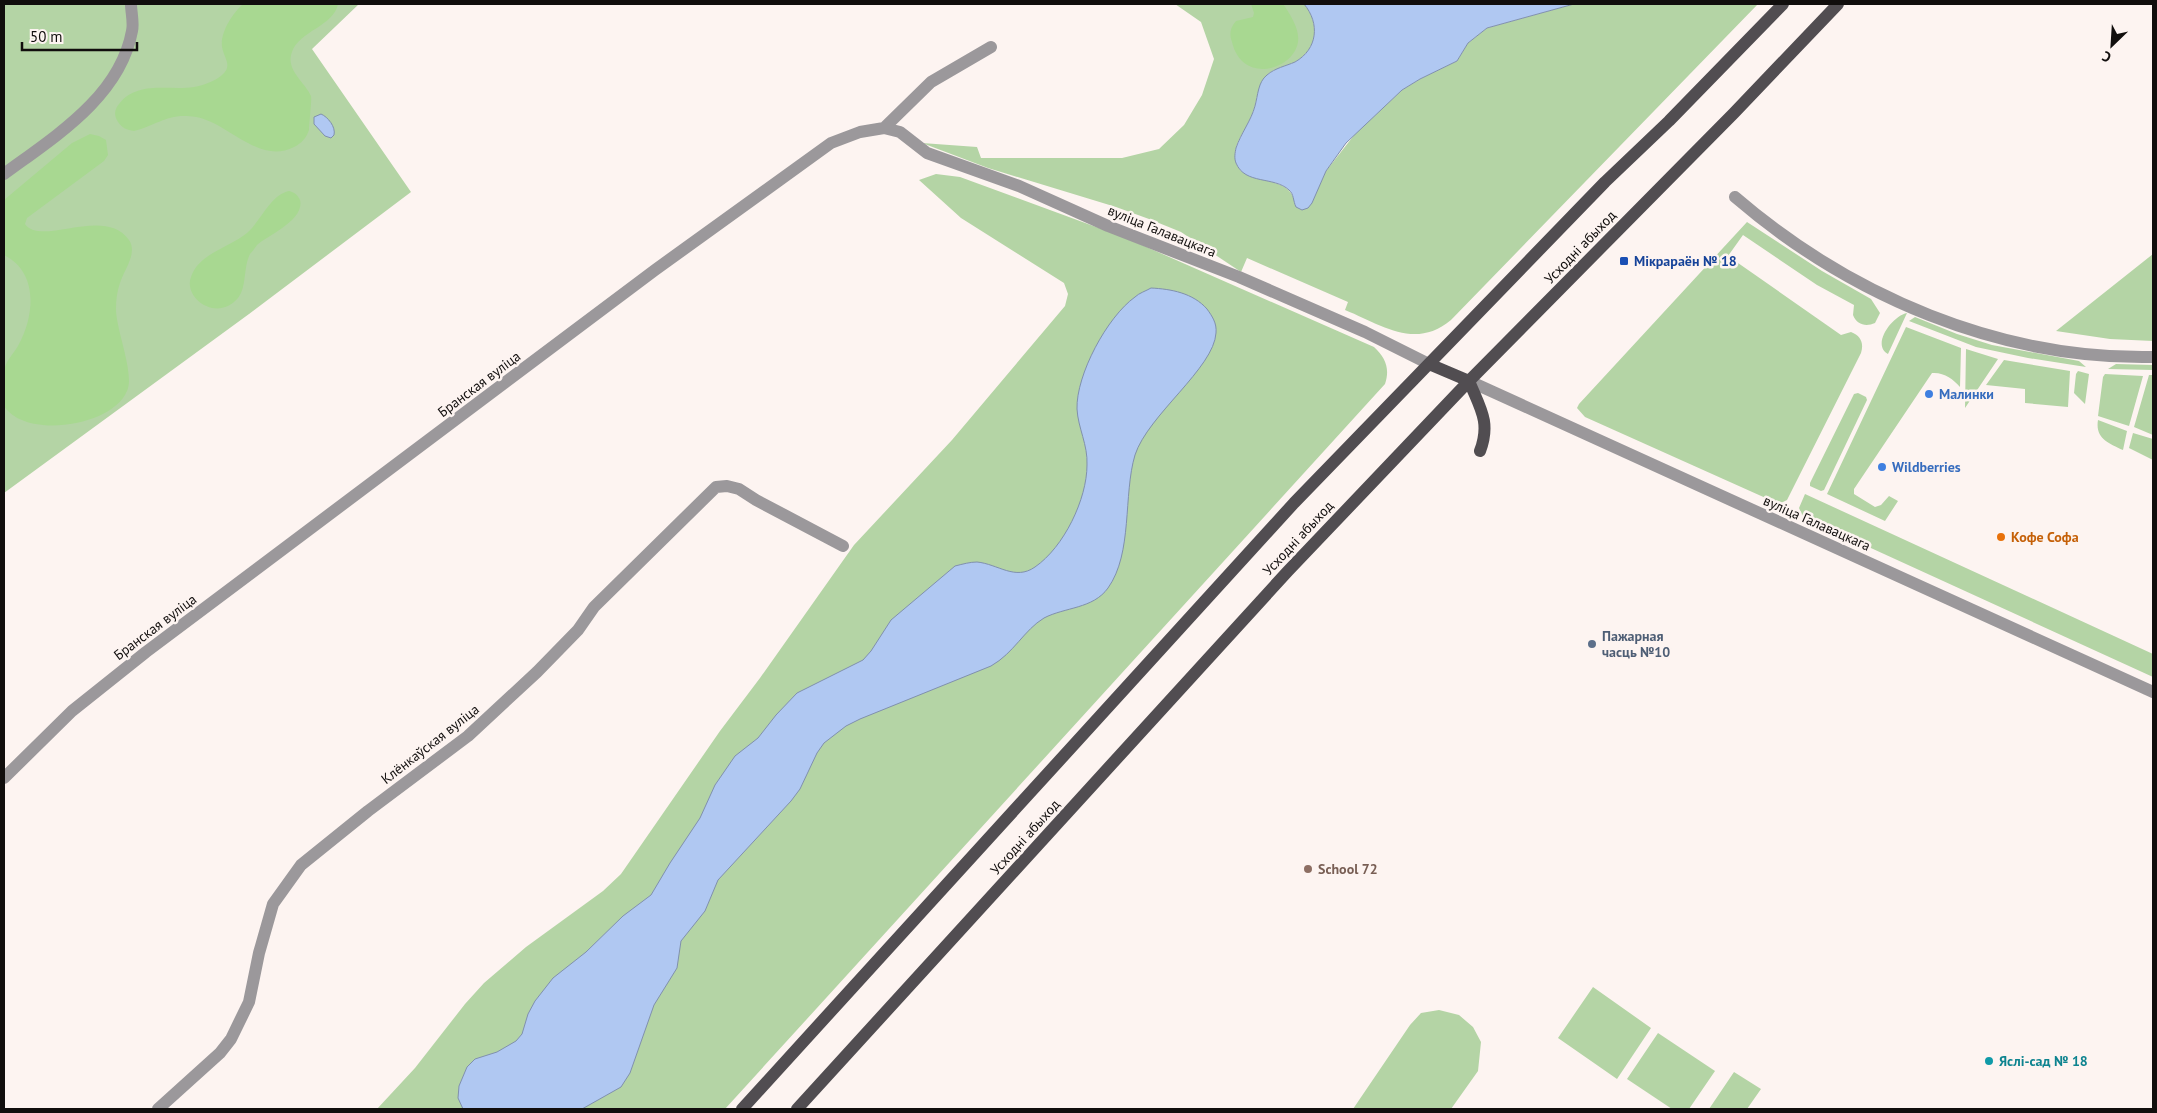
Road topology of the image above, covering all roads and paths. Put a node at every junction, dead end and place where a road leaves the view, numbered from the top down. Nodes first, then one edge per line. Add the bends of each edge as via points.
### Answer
1 (130, 4) edge
2 (1783, 4) edge
3 (1838, 4) edge
4 (991, 47) dead end
5 (884, 128) junction
6 (4, 174) edge
7 (1735, 197) dead end
8 (2153, 357) edge
9 (1429, 364) junction
10 (1469, 381) junction
11 (1480, 450) dead end
12 (844, 546) dead end
13 (2153, 692) edge
14 (4, 778) edge
15 (158, 1109) edge
16 (742, 1109) edge
17 (797, 1109) edge

1 - 6 street via 133,29 124,59 98,98 61,133
2 - 9 main road, Усходні абыход
3 - 10 main road, Усходні абыход
4 - 5 street via 931,82
5 - 9 street, вуліца Галавацкага via 900,132 927,153 1019,186 1108,226 1238,277 1356,328
5 - 14 street, Бранская вуліца via 860,132 831,143 670,259 146,652 72,711
7 - 8 street via 1751,212 1837,269 1913,309 2009,341 2098,356
9 - 10 main road
9 - 16 main road, Усходні абыход via 1294,503
10 - 11 main road via 1486,425
10 - 13 street, вуліца Галавацкага
10 - 17 main road, Усходні абыход via 1288,571
12 - 15 street, Клёнкаўская вуліца via 739,489 716,488 594,607 578,630 537,672 468,736 301,865 273,904 249,1002 231,1039

